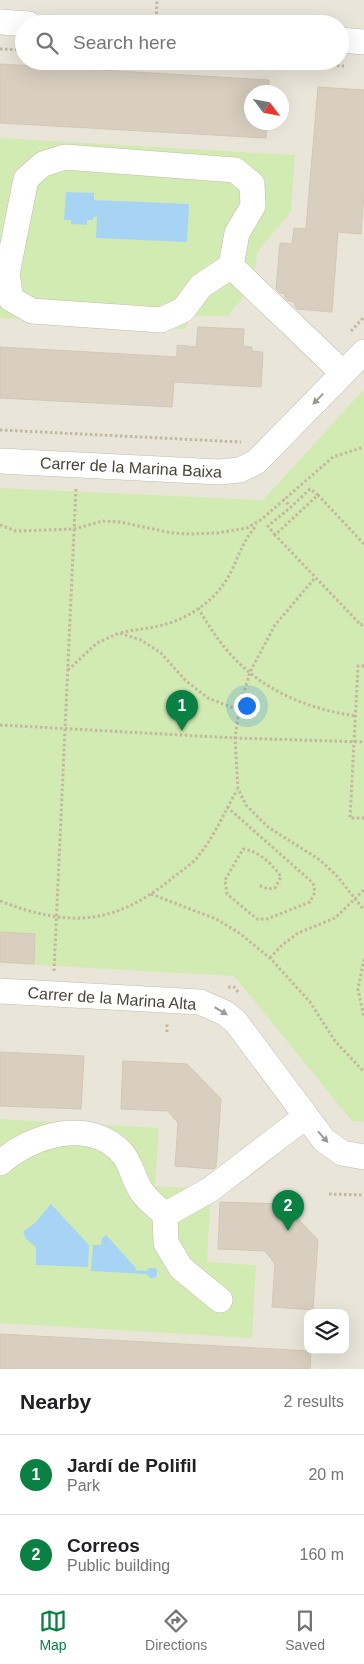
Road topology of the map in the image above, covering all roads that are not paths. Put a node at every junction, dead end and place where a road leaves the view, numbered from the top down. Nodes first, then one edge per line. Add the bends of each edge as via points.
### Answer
1 (0, 22) edge
2 (15, 23) edge
3 (349, 41) edge
4 (364, 42) edge
5 (230, 266) junction
6 (364, 352) edge
7 (334, 365) junction
8 (0, 460) edge
9 (0, 991) edge
10 (305, 1117) junction
11 (364, 1157) edge
12 (0, 1163) edge
13 (165, 1215) junction
14 (220, 1300) dead end

1 - 2 street
3 - 4 street
5 - 5 street via 237,233 253,206 252,184 235,170 65,157 43,164 26,179 7,274 11,299 32,311 161,320 183,310 201,286
5 - 7 street
6 - 7 street, Carrer de la Marina Baixa
7 -> 8 street, Carrer de la Marina Baixa via 256,462 240,470 219,472
9 -> 10 street, Carrer de la Marina Alta via 200,1002 216,1008 236,1022
10 -> 11 street, Carrer de la Marina Alta via 334,1149
10 - 13 street via 211,1189
12 - 13 street via 39,1139 69,1132 99,1138 122,1153 140,1190
13 - 14 street via 166,1243 181,1268

